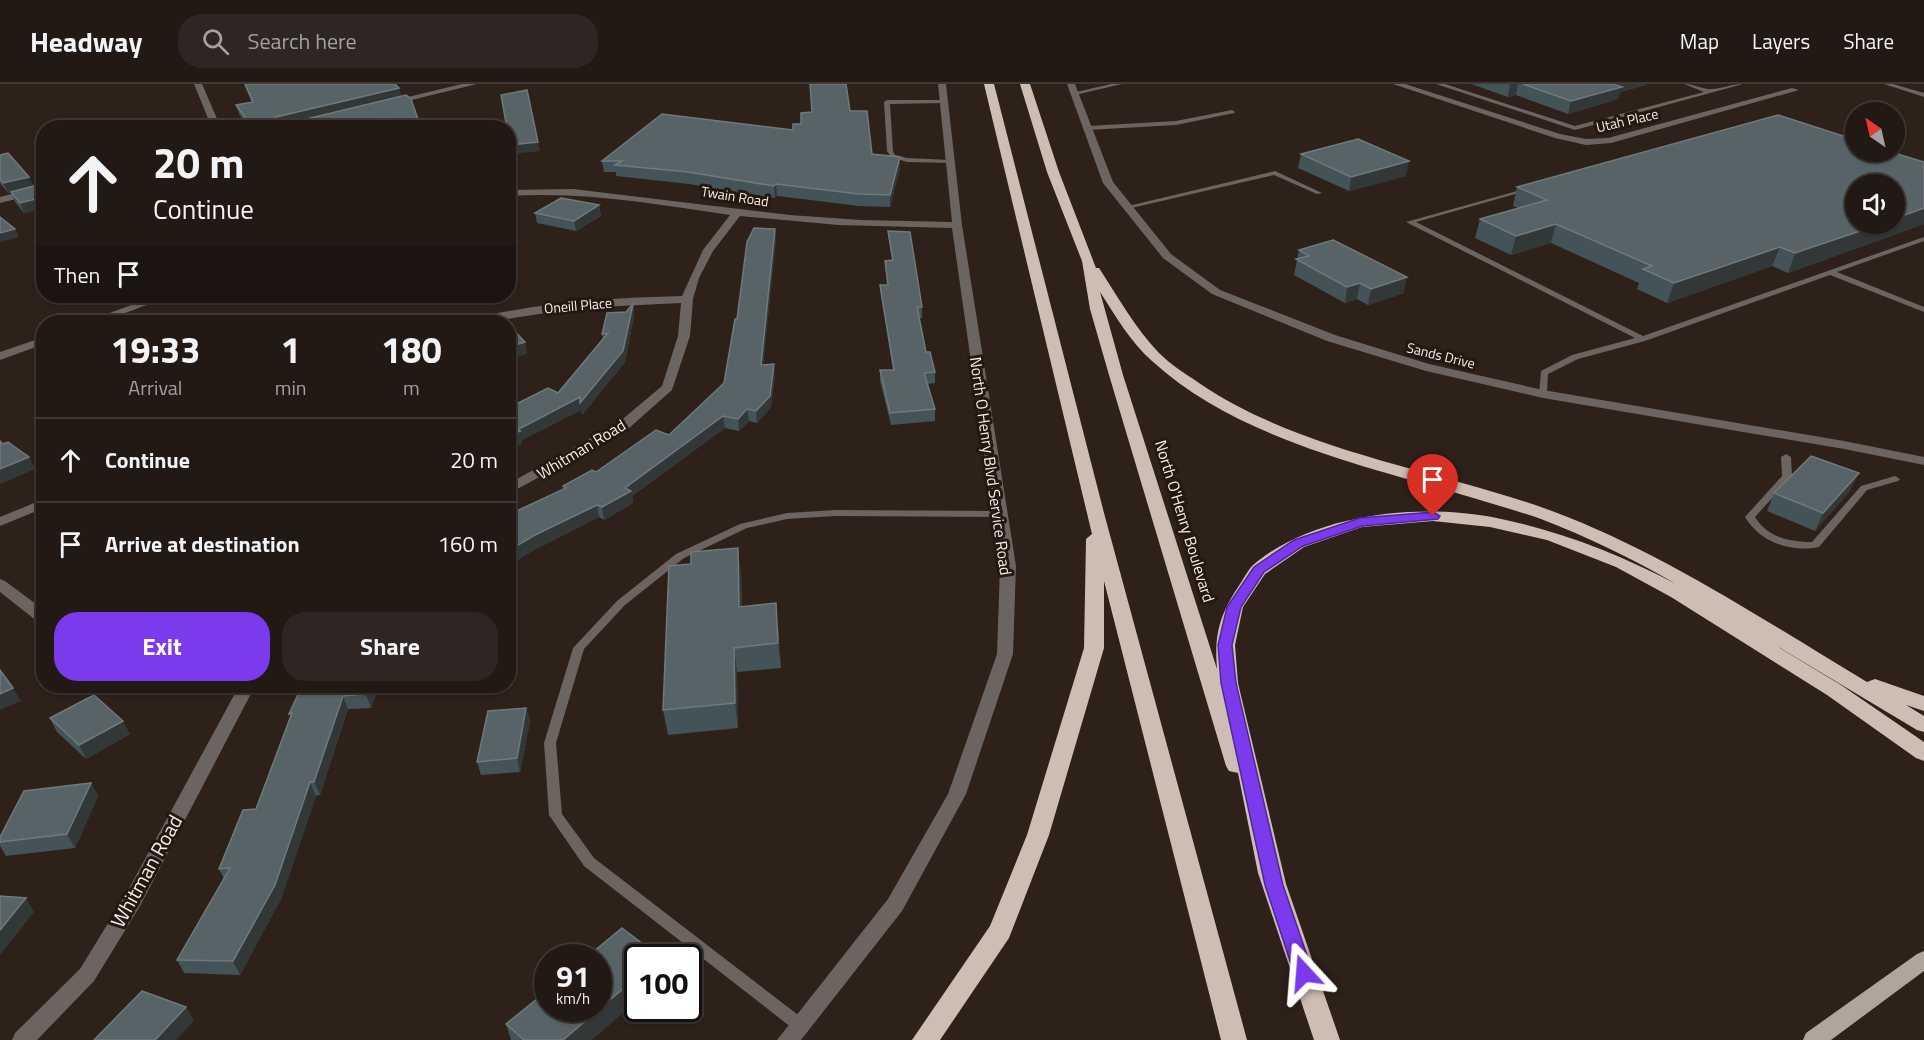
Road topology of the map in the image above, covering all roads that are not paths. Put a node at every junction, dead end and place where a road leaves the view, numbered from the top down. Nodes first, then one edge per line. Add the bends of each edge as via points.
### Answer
1 (198, 84) edge
2 (473, 84) edge
3 (942, 84) edge
4 (989, 84) edge
5 (1025, 84) edge
6 (1119, 84) edge
7 (1397, 84) edge
8 (1439, 84) edge
9 (1687, 84) edge
10 (1740, 84) edge
11 (1887, 84) edge
12 (1073, 88) edge
13 (1795, 90) dead end
14 (1712, 92) junction
15 (1924, 95) edge
16 (944, 101) junction
17 (385, 103) edge
18 (1232, 112) dead end
19 (214, 120) edge
20 (1088, 128) junction
21 (950, 162) junction
22 (1539, 186) edge
23 (36, 191) edge
24 (516, 193) edge
25 (1319, 193) dead end
26 (0, 200) edge
27 (1127, 207) junction
28 (738, 212) junction
29 (957, 225) junction
30 (1924, 238) edge
31 (1088, 261) junction
32 (1829, 272) junction
33 (687, 299) junction
34 (145, 303) edge
35 (1924, 310) edge
36 (111, 315) edge
37 (501, 315) edge
38 (1642, 339) junction
39 (36, 343) edge
40 (0, 356) edge
41 (1543, 394) junction
42 (1786, 457) dead end
43 (1924, 461) edge
44 (1895, 478) dead end
45 (516, 486) edge
46 (36, 506) edge
47 (1095, 513) junction
48 (1000, 514) junction
49 (0, 522) edge
50 (0, 584) edge
51 (36, 612) edge
52 (1836, 673) junction
53 (243, 693) edge
54 (1924, 704) edge
55 (1924, 725) edge
56 (1924, 753) edge
57 (1274, 885) junction
58 (1924, 960) edge
59 (801, 1026) junction
60 (23, 1040) edge
61 (788, 1040) edge
62 (925, 1040) edge
63 (1234, 1040) edge
64 (1327, 1040) edge
65 (1814, 1040) edge

1 - 19 street
2 - 17 street
3 - 16 street, North O Henry Blvd Service Road
4 - 47 highway
5 - 31 highway, North O'Henry Boulevard via 1053,172
6 - 12 lane
7 - 13 street, Utah Place via 1586,142 1608,141
8 - 14 lane via 1575,128
9 - 14 lane
10 - 14 lane
11 - 15 lane
12 - 20 street, Sands Drive
16 - 21 street, North O Henry Blvd Service Road
16 - 21 lane via 887,102 890,151 893,156 907,160
18 - 20 lane via 1176,123
20 - 27 street, Sands Drive via 1108,183
21 - 29 street, North O Henry Blvd Service Road
22 - 38 lane via 1410,222
23 - 26 street
24 - 28 street, Twain Road via 567,190 618,194
25 - 27 lane via 1275,172
27 - 41 street, Sands Drive via 1167,256 1216,292 1331,338 1426,368
28 - 29 street, Twain Road via 868,224
28 - 33 street, Whitman Road via 708,250
29 - 48 street, North O Henry Blvd Service Road
30 - 32 lane
31 - 52 highway via 1121,314 1155,357 1220,404 1333,450 1546,515 1645,558
31 - 57 highway, North O'Henry Boulevard via 1116,375
32 - 35 lane
32 - 38 lane
33 - 37 street, Oneill Place via 577,303
33 - 45 street, Whitman Road via 684,336 668,387 623,426
34 - 36 street
38 - 41 lane via 1575,357 1544,373
39 - 40 street
41 - 43 street, Sands Drive
42 - 44 lane via 1787,476 1750,517 1754,526 1793,546 1815,545 1864,488
46 - 49 street
47 - 62 highway via 1094,648 1038,835 1000,931
47 - 63 highway
48 - 59 street, North O Henry Blvd Service Road via 1008,566 1005,654 957,794 895,905
48 - 59 lane via 835,513 787,516 744,526 680,556 621,603 579,648 550,743 556,815 589,862
50 - 51 street
52 - 54 highway
52 - 55 highway
53 - 60 street, Whitman Road via 133,900 87,975
56 - 57 highway via 1824,684 1678,593 1622,563 1552,536 1490,522 1433,516 1360,522 1298,543 1258,570 1234,607 1229,626 1225,645 1228,683
57 - 64 highway, North O'Henry Boulevard
58 - 65 main road
59 - 61 street, North O Henry Blvd Service Road

